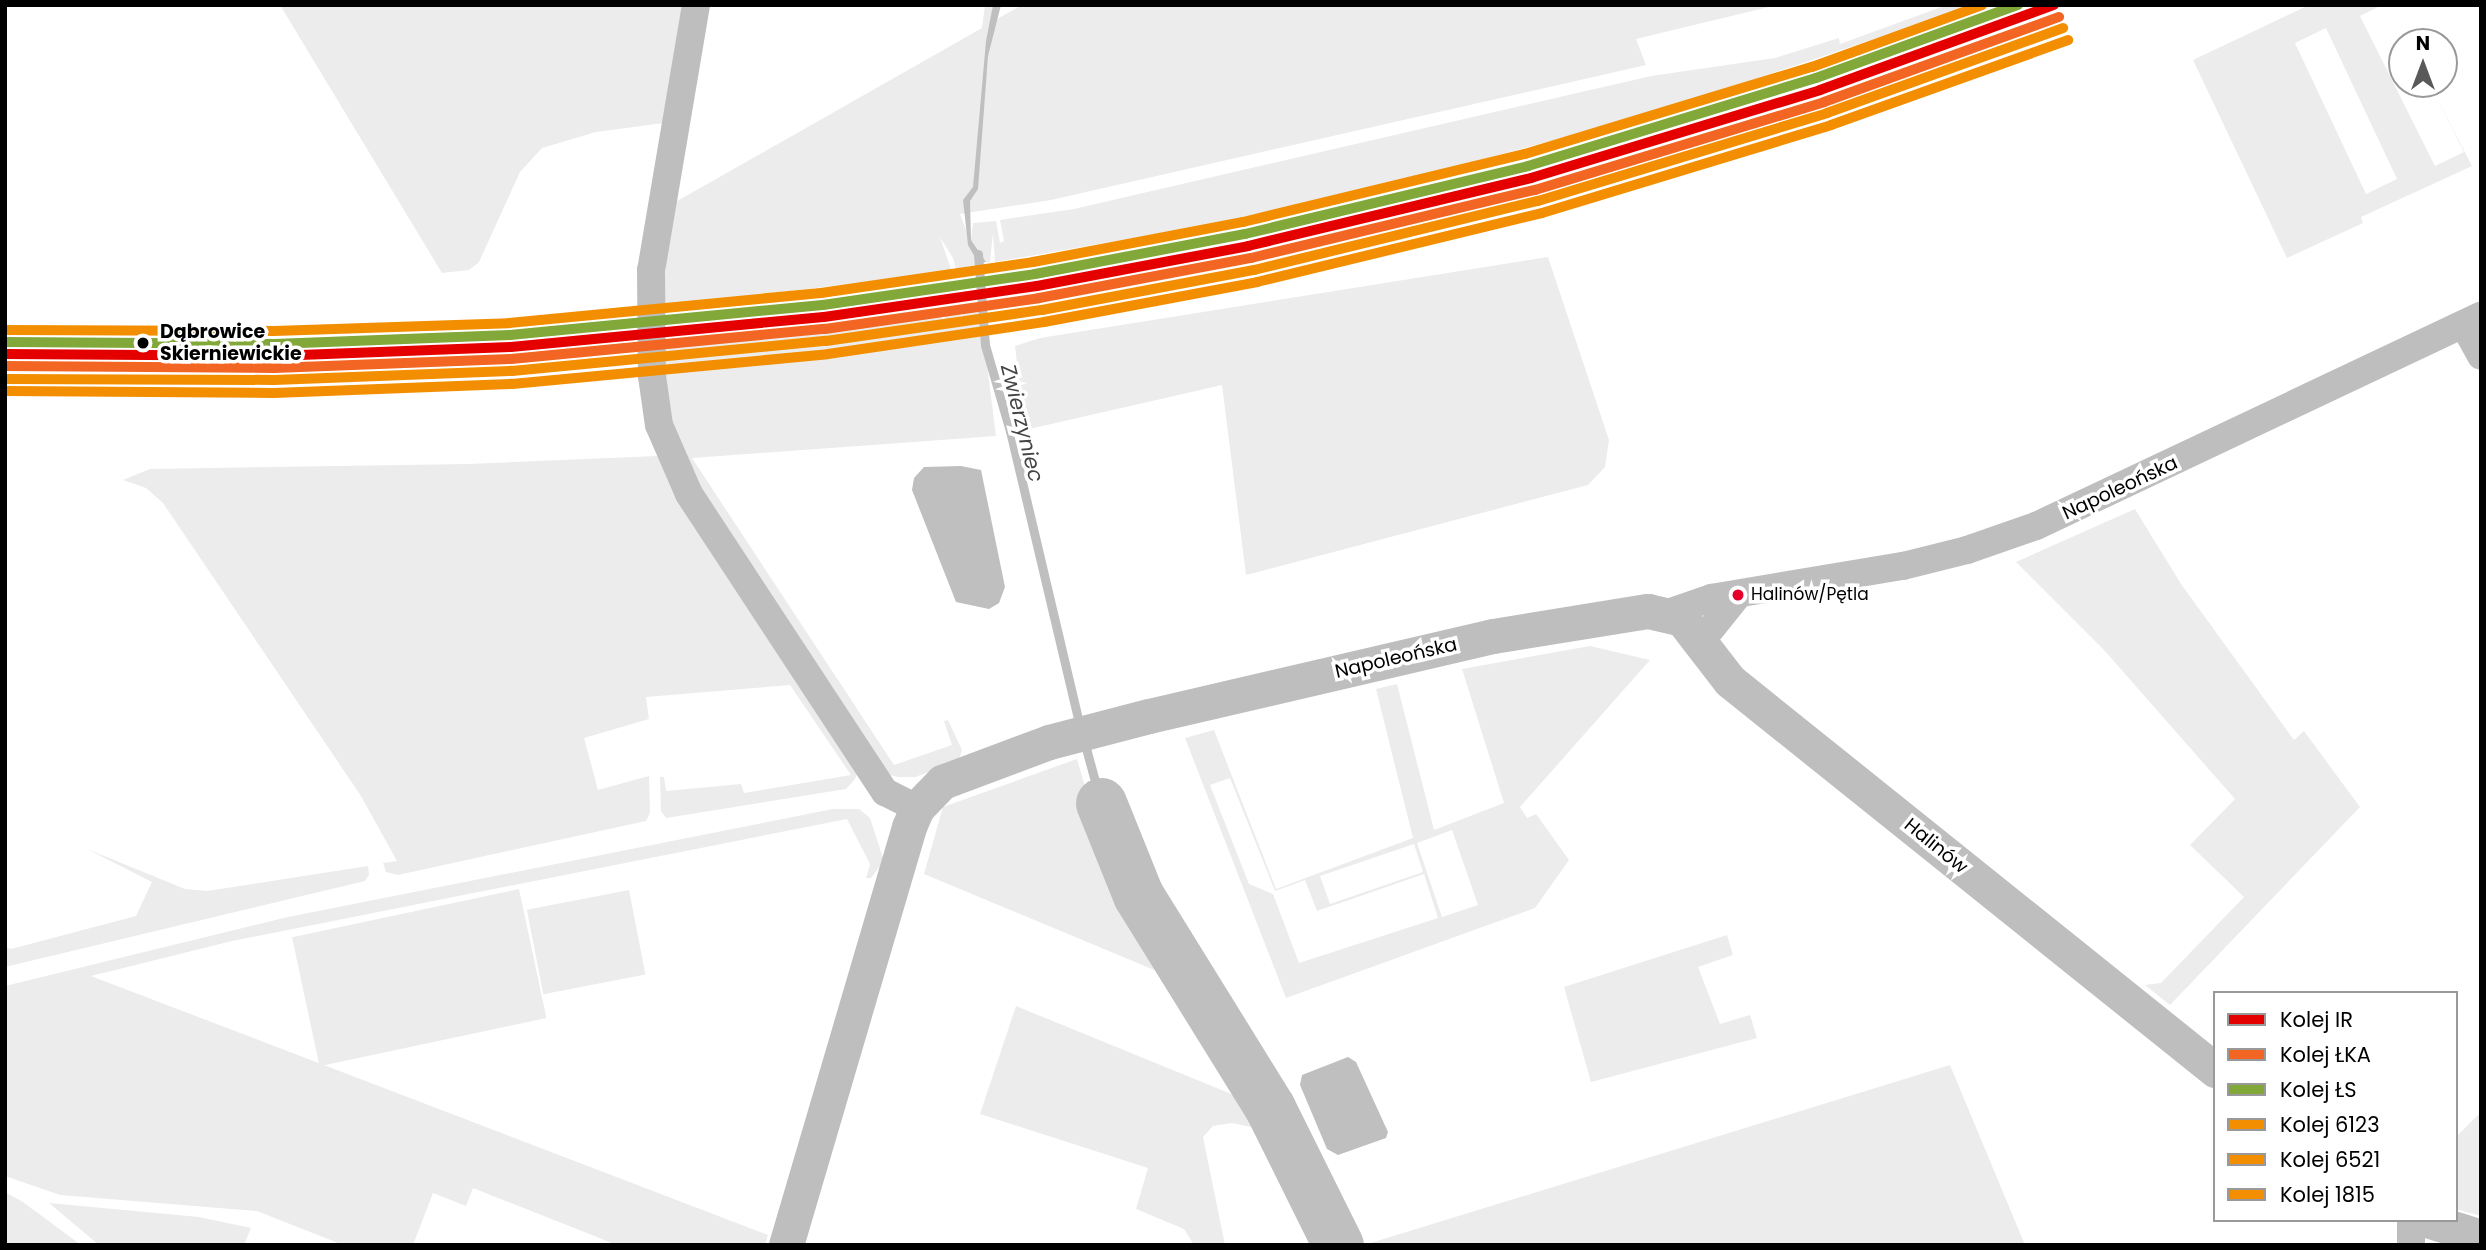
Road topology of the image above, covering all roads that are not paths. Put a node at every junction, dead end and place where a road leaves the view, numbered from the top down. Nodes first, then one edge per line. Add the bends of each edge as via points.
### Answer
1 (696, 5) edge
2 (2472, 321) edge
3 (2481, 356) edge
4 (1738, 595) junction
5 (1668, 613) junction
6 (1702, 640) junction
7 (917, 808) junction
8 (2213, 1068) edge
9 (2411, 1222) edge
10 (2433, 1222) edge
11 (2481, 1237) edge
12 (786, 1245) edge
13 (2411, 1245) edge

1 - 7 street via 652,270 652,376 659,425 689,494 885,792
2 - 3 street
2 - 4 street, Napoleońska via 2036,526 1903,566
4 - 5 street, Napoleońska via 1691,602
4 - 6 street
5 - 6 street, Halinów
5 - 7 street, Napoleońska via 1648,611 1493,636 1053,741 956,775
6 - 8 street, Halinów via 1730,681
7 - 12 street
9 - 13 street
10 - 11 street

